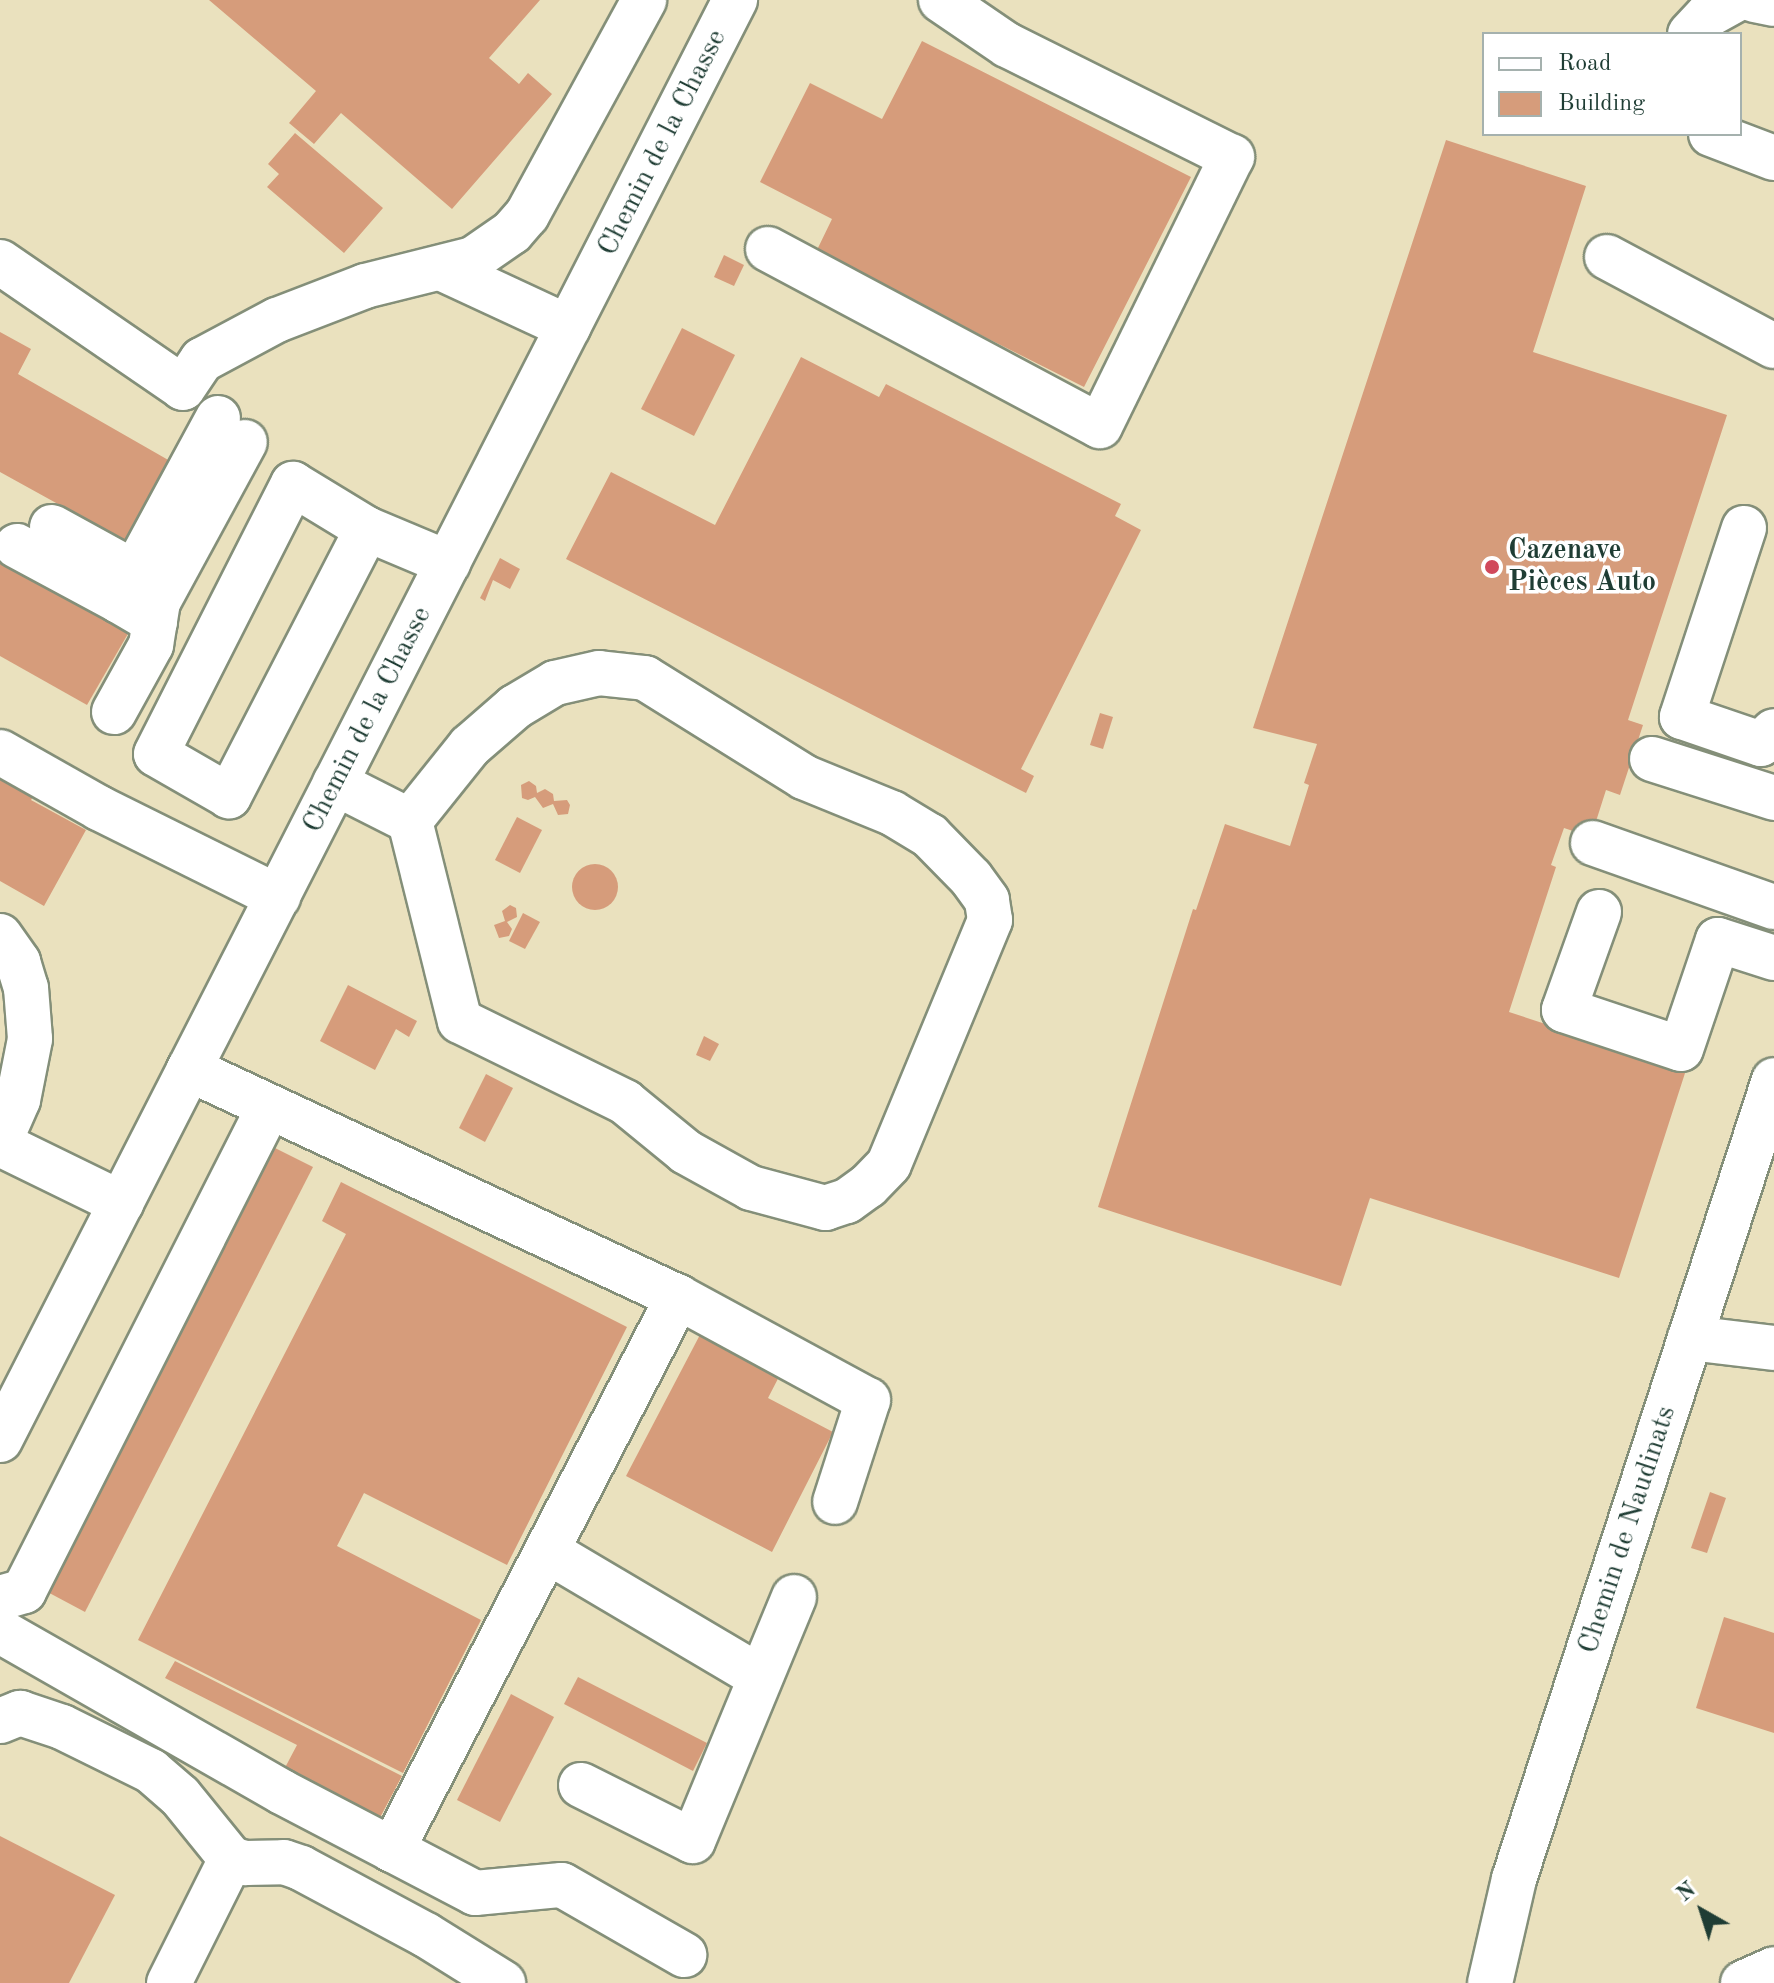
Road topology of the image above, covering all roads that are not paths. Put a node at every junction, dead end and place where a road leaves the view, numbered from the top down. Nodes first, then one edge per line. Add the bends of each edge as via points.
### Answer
1 (644, 0) edge
2 (941, 0) edge
3 (1735, 0) edge
4 (1754, 0) edge
5 (721, 4) edge
6 (1774, 4) edge
7 (1692, 32) edge
8 (1716, 136) edge
9 (1774, 158) edge
10 (768, 249) dead end
11 (1607, 257) dead end
12 (0, 262) edge
13 (443, 269) junction
14 (568, 327) junction
15 (1774, 346) edge
16 (183, 388) junction
17 (231, 430) junction
18 (293, 484) junction
19 (1744, 528) dead end
20 (367, 529) junction
21 (35, 537) dead end
22 (448, 563) junction
23 (136, 598) junction
24 (114, 712) dead end
25 (1774, 731) edge
26 (0, 752) edge
27 (1652, 759) dead end
28 (335, 783) junction
29 (1774, 798) edge
30 (410, 821) junction
31 (1593, 843) dead end
32 (278, 897) junction
33 (1774, 907) edge
34 (1599, 912) dead end
35 (0, 936) edge
36 (1774, 958) edge
37 (189, 1069) junction
38 (1774, 1080) edge
39 (269, 1107) junction
40 (0, 1142) edge
41 (121, 1203) junction
42 (678, 1297) junction
43 (1690, 1338) junction
44 (1774, 1348) edge
45 (0, 1440) edge
46 (835, 1502) dead end
47 (547, 1551) junction
48 (794, 1597) dead end
49 (0, 1598) edge
50 (0, 1631) edge
51 (760, 1677) junction
52 (0, 1721) edge
53 (581, 1785) dead end
54 (392, 1850) junction
55 (231, 1859) junction
56 (684, 1955) dead end
57 (1774, 1969) edge
58 (169, 1983) edge
59 (503, 1983) edge
60 (1490, 1983) edge
61 (1743, 1983) edge

1 - 13 street via 527,215 473,259
2 - 10 street via 1007,45 1232,157 1100,426
3 - 7 street via 1708,15
4 - 6 street
5 - 14 street, Chemin de la Chasse
8 - 9 street
11 - 15 street
12 - 16 street
13 - 14 street
13 - 16 street via 365,286 304,308 202,360
14 - 22 street, Chemin de la Chasse
16 - 17 street
17 - 18 street
17 - 23 street
18 - 20 street
18 - 20 street via 156,754 229,796
19 - 25 street via 1682,717 1761,744
20 - 22 street
21 - 23 street
22 - 28 street, Chemin de la Chasse
23 - 24 street via 151,645
26 - 32 street
27 - 29 street
28 - 30 street
28 - 32 street, Chemin de la Chasse
30 - 30 street via 460,1021 625,1102 686,1152 751,1188 825,1208 847,1201 889,1164 990,920 987,900 930,836 892,813 804,777 645,678 599,673 555,683 515,707 470,746
31 - 33 street
32 - 37 street, Chemin de la Chasse
34 - 36 street via 1564,1010 1681,1049 1718,940
35 - 40 street via 18,962 30,1025 26,1069
37 - 39 street
37 - 41 street, Chemin de la Chasse
38 - 43 street, Chemin de Naudinats
39 - 42 street
39 - 49 street via 24,1591
40 - 41 street
41 - 45 street, Chemin de la Chasse
42 - 46 street via 868,1400
42 - 47 street
43 - 44 street
43 - 60 street, Chemin de Naudinats via 1514,1879
47 - 51 street
47 - 54 street
48 - 51 street
50 - 54 street
51 - 53 street via 693,1841
52 - 55 street via 20,1713 62,1727 151,1771 180,1796
54 - 56 street via 475,1893 562,1885
55 - 58 street
55 - 59 street via 301,1868
57 - 61 street

